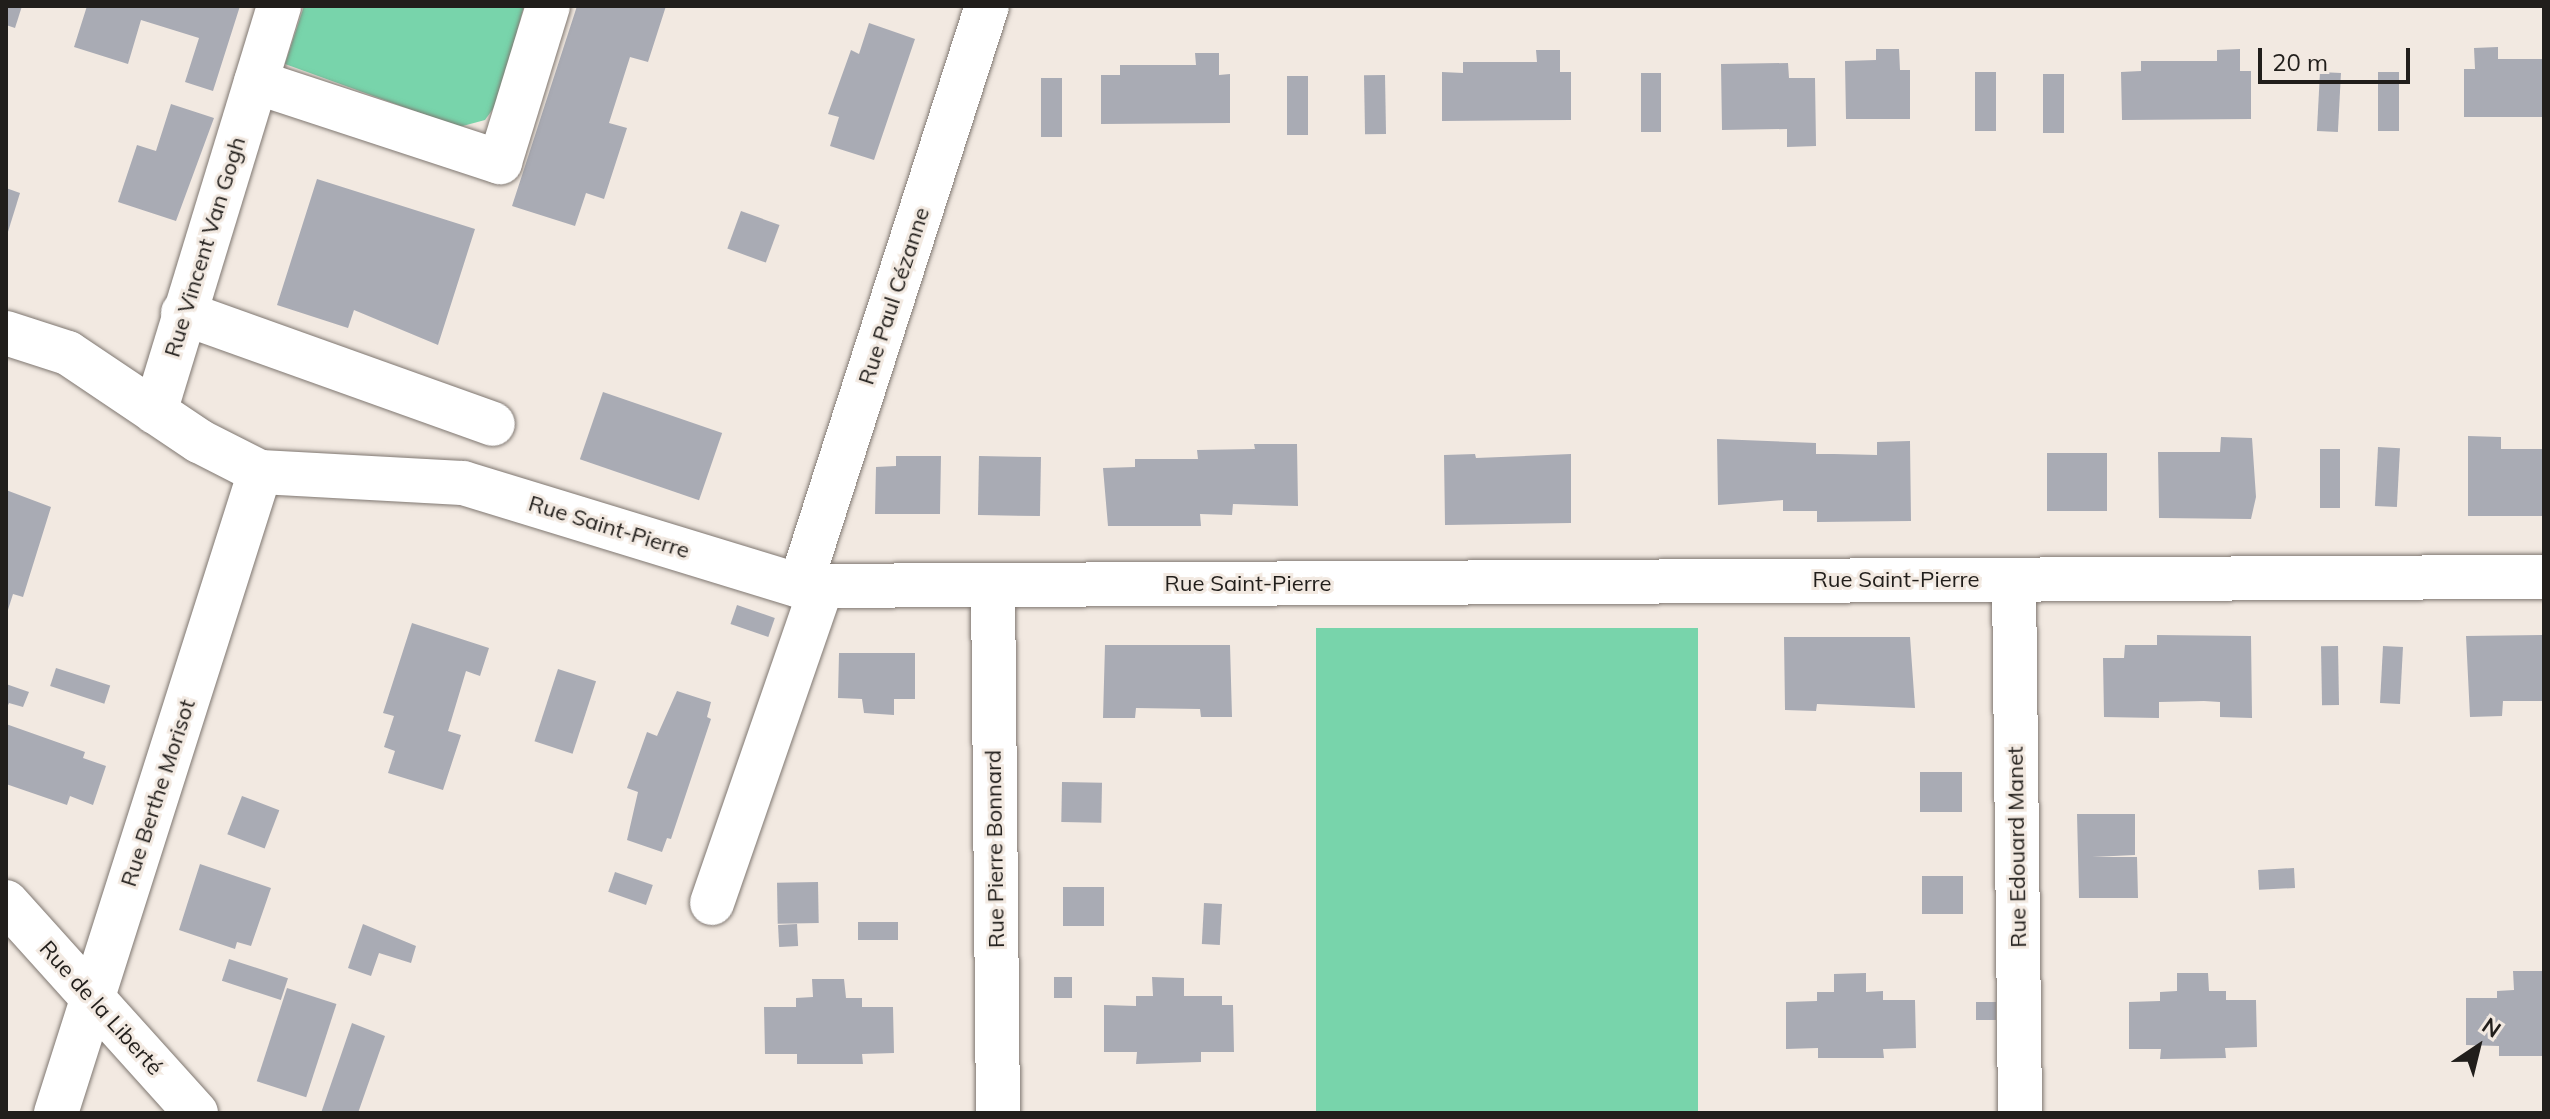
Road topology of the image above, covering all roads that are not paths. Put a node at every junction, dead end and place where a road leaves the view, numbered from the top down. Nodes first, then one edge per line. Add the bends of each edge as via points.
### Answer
1 (279, 6) edge
2 (548, 6) edge
3 (987, 6) edge
4 (256, 82) junction
5 (183, 313) junction
6 (6, 333) edge
7 (155, 412) junction
8 (493, 424) dead end
9 (260, 472) junction
10 (2544, 577) edge
11 (2014, 581) junction
12 (993, 585) junction
13 (811, 586) junction
14 (6, 902) edge
15 (712, 903) dead end
16 (94, 998) junction
17 (56, 1113) edge
18 (196, 1113) edge
19 (998, 1113) edge
20 (2020, 1113) edge

1 - 4 street, Rue Vincent Van Gogh
2 - 4 street via 500,162
3 - 13 street, Rue Paul Cézanne
4 - 5 street, Rue Vincent Van Gogh
5 - 7 street, Rue Vincent Van Gogh
5 - 8 street
6 - 7 street, Rue Saint-Pierre via 68,353
7 - 9 street, Rue Saint-Pierre
9 - 13 street, Rue Saint-Pierre via 463,483
9 - 16 street, Rue Berthe Morisot
10 - 11 street, Rue Saint-Pierre
11 - 12 street, Rue Saint-Pierre
11 - 20 street, Rue Edouard Manet
12 - 13 street, Rue Saint-Pierre
12 - 19 street, Rue Pierre Bonnard
13 - 15 street, Rue Paul Cézanne
14 - 16 street, Rue de la Liberté
16 - 17 street, Rue Berthe Morisot
16 - 18 street, Rue de la Liberté

